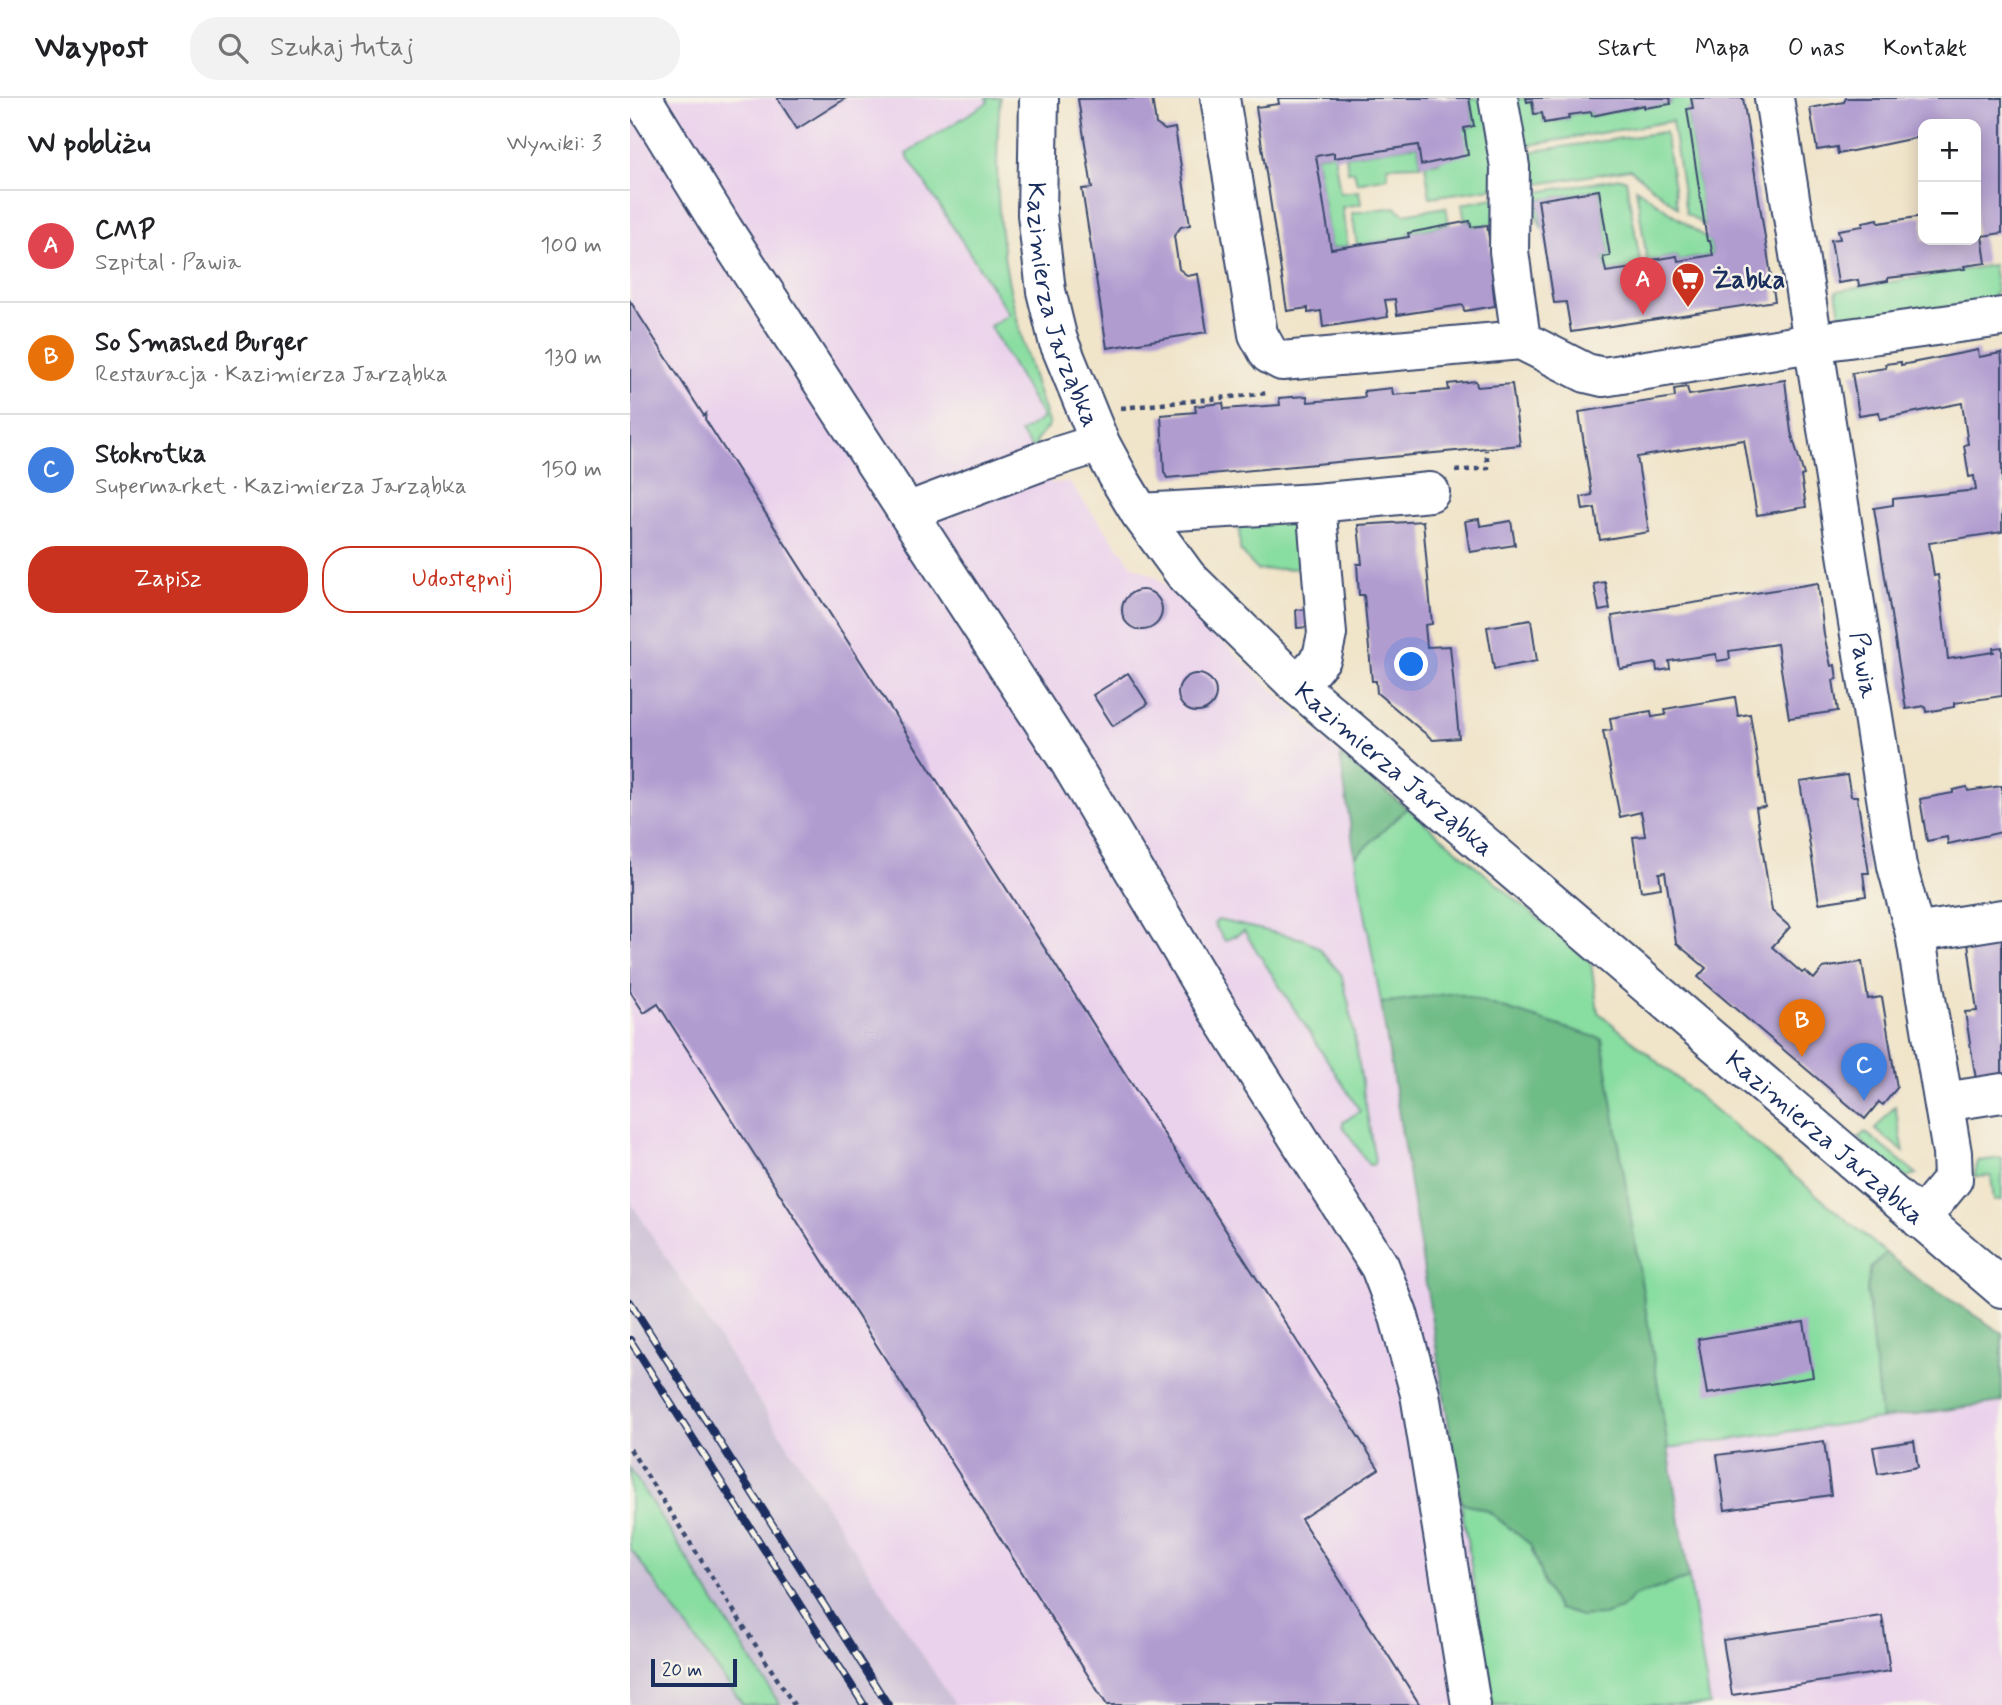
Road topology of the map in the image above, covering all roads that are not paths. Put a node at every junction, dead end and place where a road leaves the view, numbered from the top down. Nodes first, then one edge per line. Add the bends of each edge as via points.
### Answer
1 (642, 98) edge
2 (1039, 98) edge
3 (1220, 98) edge
4 (1498, 98) edge
5 (1774, 98) edge
6 (2002, 317) edge
7 (1521, 340) junction
8 (1812, 343) junction
9 (1106, 426) junction
10 (1438, 482) road end
11 (1316, 503) junction
12 (907, 512) junction
13 (1139, 513) junction
14 (1298, 686) junction
15 (2002, 919) edge
16 (1915, 933) junction
17 (2002, 1093) edge
18 (1944, 1102) junction
19 (1920, 1219) junction
20 (2002, 1288) edge
21 (1471, 1705) edge

1 - 12 street
2 - 9 street, Kazimierza Jarząbka via 1037,214 1046,291 1058,340
3 - 7 street via 1258,334 1269,354 1282,360
4 - 7 street via 1510,167 1509,251
5 - 8 street, Pawia
6 - 8 street
7 - 8 street via 1603,377
8 - 16 street, Pawia via 1897,866
9 - 12 street via 1042,461
9 - 13 street, Kazimierza Jarząbka
10 - 11 street
11 - 13 street
11 - 14 street via 1327,634 1322,657
12 - 21 street via 1069,761 1215,1006 1380,1267 1420,1394
13 - 14 street, Kazimierza Jarząbka via 1187,577
14 - 19 street, Kazimierza Jarząbka
15 - 16 street
16 - 18 street, Pawia
17 - 18 street
18 - 19 street, Pawia via 1952,1179
19 - 20 street, Kazimierza Jarząbka

